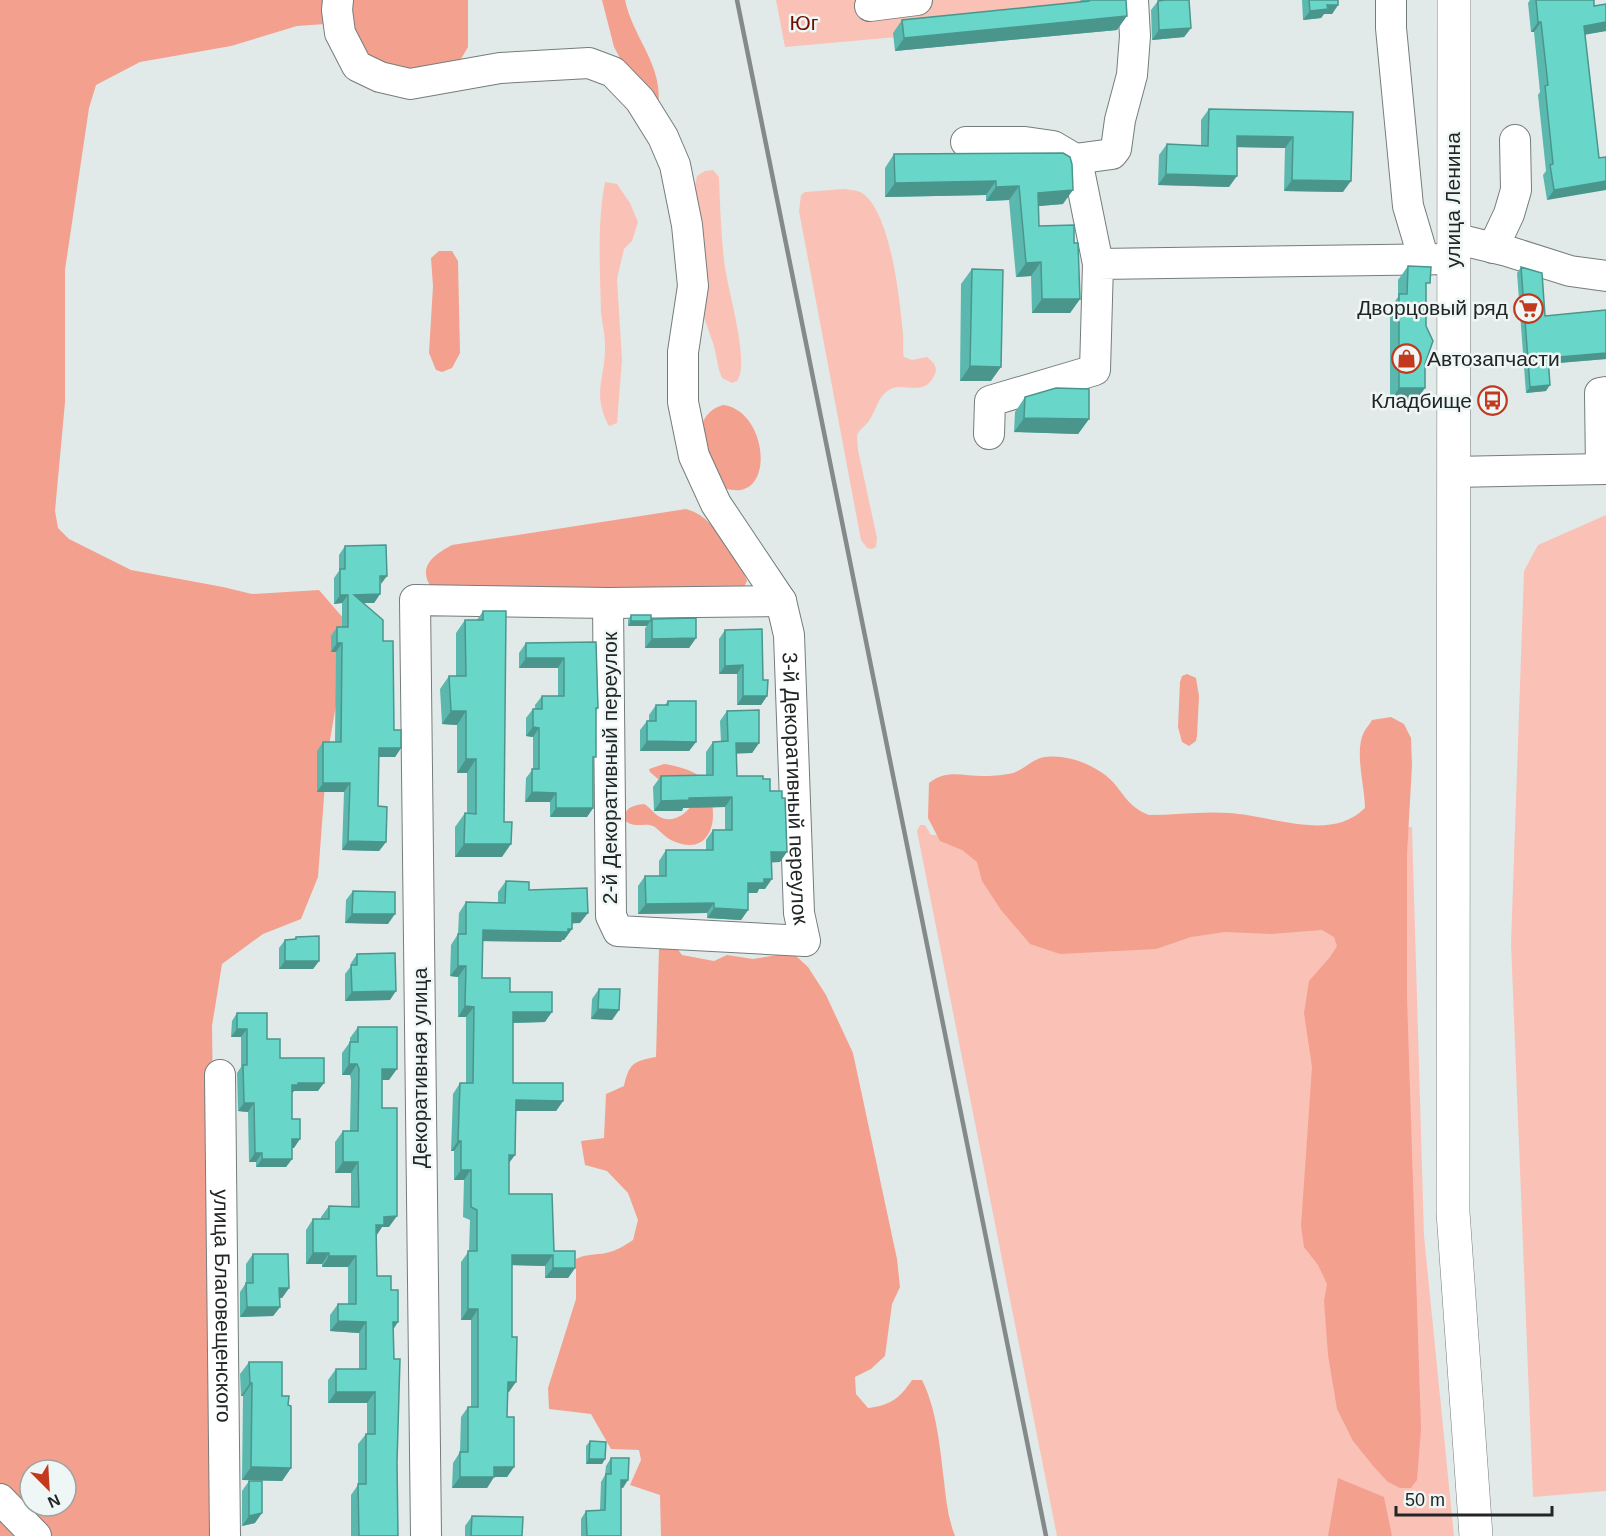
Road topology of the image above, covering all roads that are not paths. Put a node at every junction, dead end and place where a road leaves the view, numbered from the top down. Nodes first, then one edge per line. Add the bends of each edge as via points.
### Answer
1 (338, 0) edge
2 (917, 0) edge
3 (1133, 0) edge
4 (1392, 0) edge
5 (1454, 0) edge
6 (870, 6) dead end
7 (1515, 140) dead end
8 (966, 142) dead end
9 (1075, 159) junction
10 (1493, 248) junction
11 (1443, 253) junction
12 (1098, 264) junction
13 (1606, 276) edge
14 (1606, 392) edge
15 (988, 434) dead end
16 (1603, 469) edge
17 (1454, 472) junction
18 (782, 601) junction
19 (608, 603) junction
20 (805, 941) joint
21 (220, 1075) dead end
22 (0, 1499) edge
23 (36, 1536) edge
24 (225, 1536) edge
25 (426, 1536) edge
26 (1476, 1536) edge

1 - 18 street via 340,33 357,66 380,77 410,84 500,68 588,63 613,72 640,100 675,165 687,225 693,286 683,352 683,402 694,456 716,504
2 - 6 street
3 - 9 street via 1132,75 1116,148 1112,154
4 - 11 street via 1391,28 1408,206
5 - 11 main road, улица Ленина
7 - 10 street via 1516,190
8 - 9 street via 1053,146
9 - 12 street
10 - 11 street
10 - 13 street via 1570,271
11 - 12 street
11 - 17 main road, улица Ленина
12 - 15 street via 1095,370 990,401
14 - 16 street via 1600,393
16 - 17 street
17 - 26 main road, улица Ленина via 1453,1212
18 - 19 street
18 - 20 street, 3-й Декоративный переулок via 789,635 799,913
19 - 20 street, 2-й Декоративный переулок via 611,916 618,931
19 - 25 street, Декоративная улица via 415,600
21 - 24 street, улица Благовещенского
22 - 23 street

